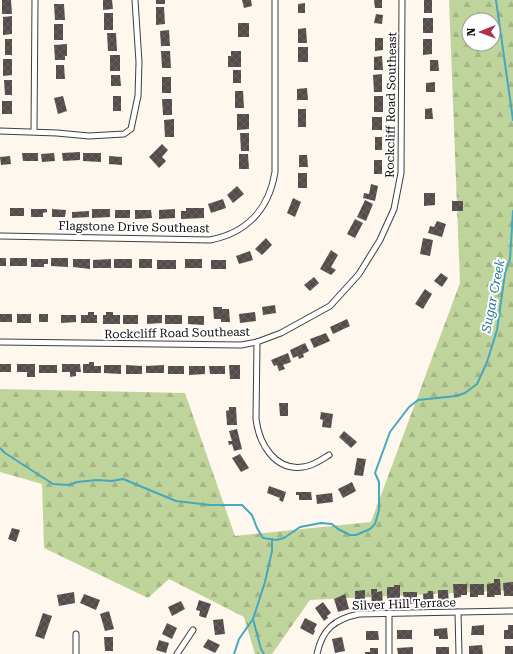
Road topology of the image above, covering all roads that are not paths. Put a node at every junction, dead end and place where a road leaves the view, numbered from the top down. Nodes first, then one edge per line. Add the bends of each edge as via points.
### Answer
1 (35, 0) edge
2 (135, 0) edge
3 (275, 0) edge
4 (402, 0) edge
5 (0, 130) edge
6 (34, 131) junction
7 (0, 236) edge
8 (0, 342) edge
9 (257, 342) junction
10 (328, 455) dead end
11 (513, 611) edge
12 (458, 612) junction
13 (389, 613) junction
14 (193, 630) dead end
15 (76, 634) dead end
16 (76, 654) edge
17 (177, 654) edge
18 (317, 654) edge
19 (389, 654) edge
20 (459, 654) edge

1 - 6 street
2 - 6 street via 139,62 138,96 131,129 124,134 89,136
3 - 7 street, Flagstone Drive Southeast via 275,172 268,198 251,220 236,231 210,240
4 - 9 street, Rockcliff Road Southeast via 401,173 397,200 389,222 360,274 330,306 281,333
5 - 6 street
8 - 9 street, Rockcliff Road Southeast via 217,345
9 - 10 street via 256,419 259,437 268,453 278,462 303,467 317,463
11 - 12 street, Silver Hill Terrace
12 - 13 street, Silver Hill Terrace
12 - 20 street
13 - 18 street, Silver Hill Terrace via 345,617 326,632
13 - 19 street
14 - 17 street
15 - 16 street

